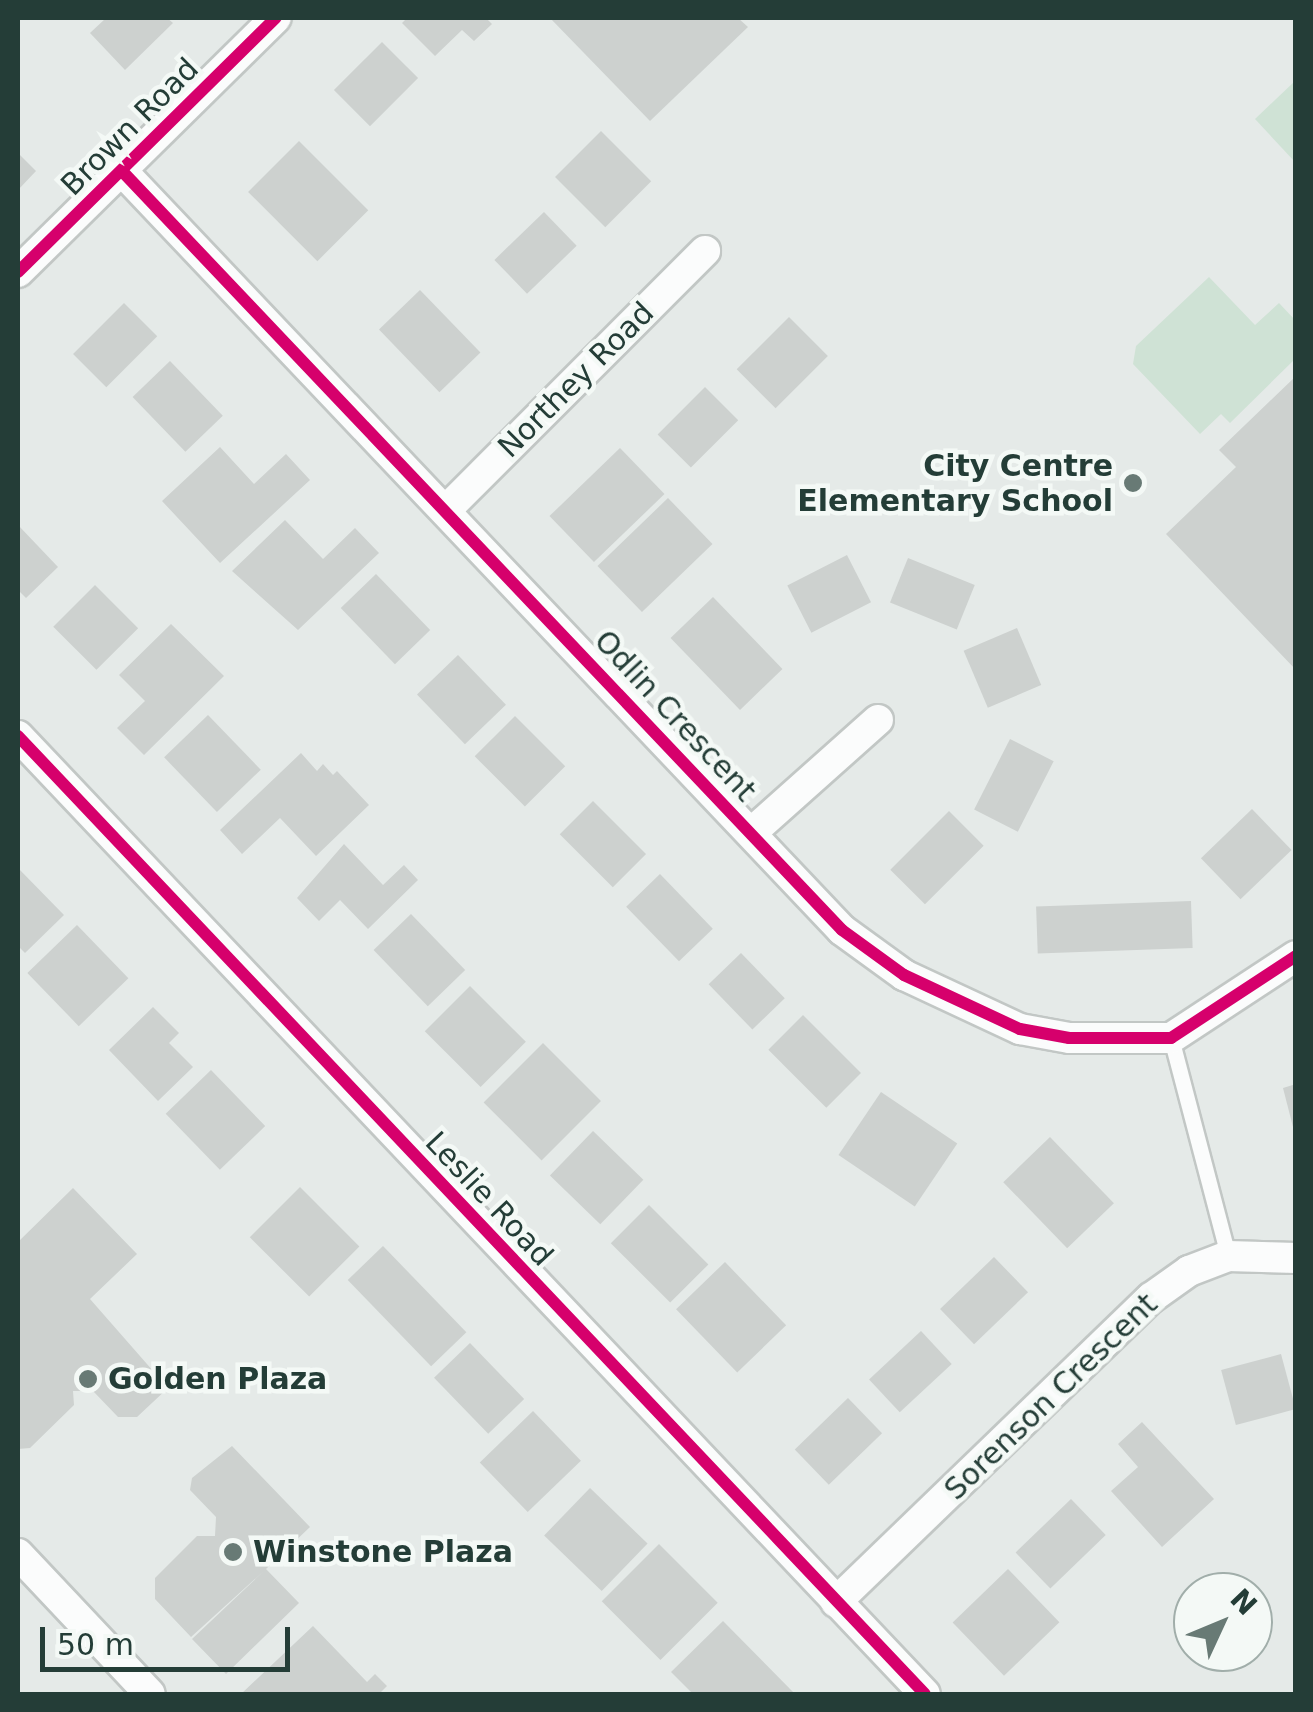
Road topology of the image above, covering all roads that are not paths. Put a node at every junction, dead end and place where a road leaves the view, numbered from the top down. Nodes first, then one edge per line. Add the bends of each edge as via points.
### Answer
1 (276, 18) edge
2 (122, 171) junction
3 (705, 250) dead end
4 (18, 272) edge
5 (447, 509) junction
6 (878, 720) dead end
7 (18, 736) edge
8 (751, 833) junction
9 (1296, 956) edge
10 (1171, 1038) junction
11 (1228, 1256) junction
12 (1296, 1258) edge
13 (18, 1554) edge
14 (836, 1602) junction
15 (150, 1694) edge
16 (926, 1694) edge

1 - 2 street, Brown Road
2 - 4 street, Brown Road
2 - 5 street, Odlin Crescent
3 - 5 street, Northey Road
5 - 8 street, Odlin Crescent
6 - 8 street
7 - 14 street, Leslie Road
8 - 10 street, Odlin Crescent via 842,930 904,976 974,1011 1069,1038
9 - 10 street
10 - 11 lane
11 - 12 street, Sorenson Crescent
11 - 14 street, Sorenson Crescent via 1189,1270 1151,1298
13 - 15 street
14 - 16 street, Leslie Road

